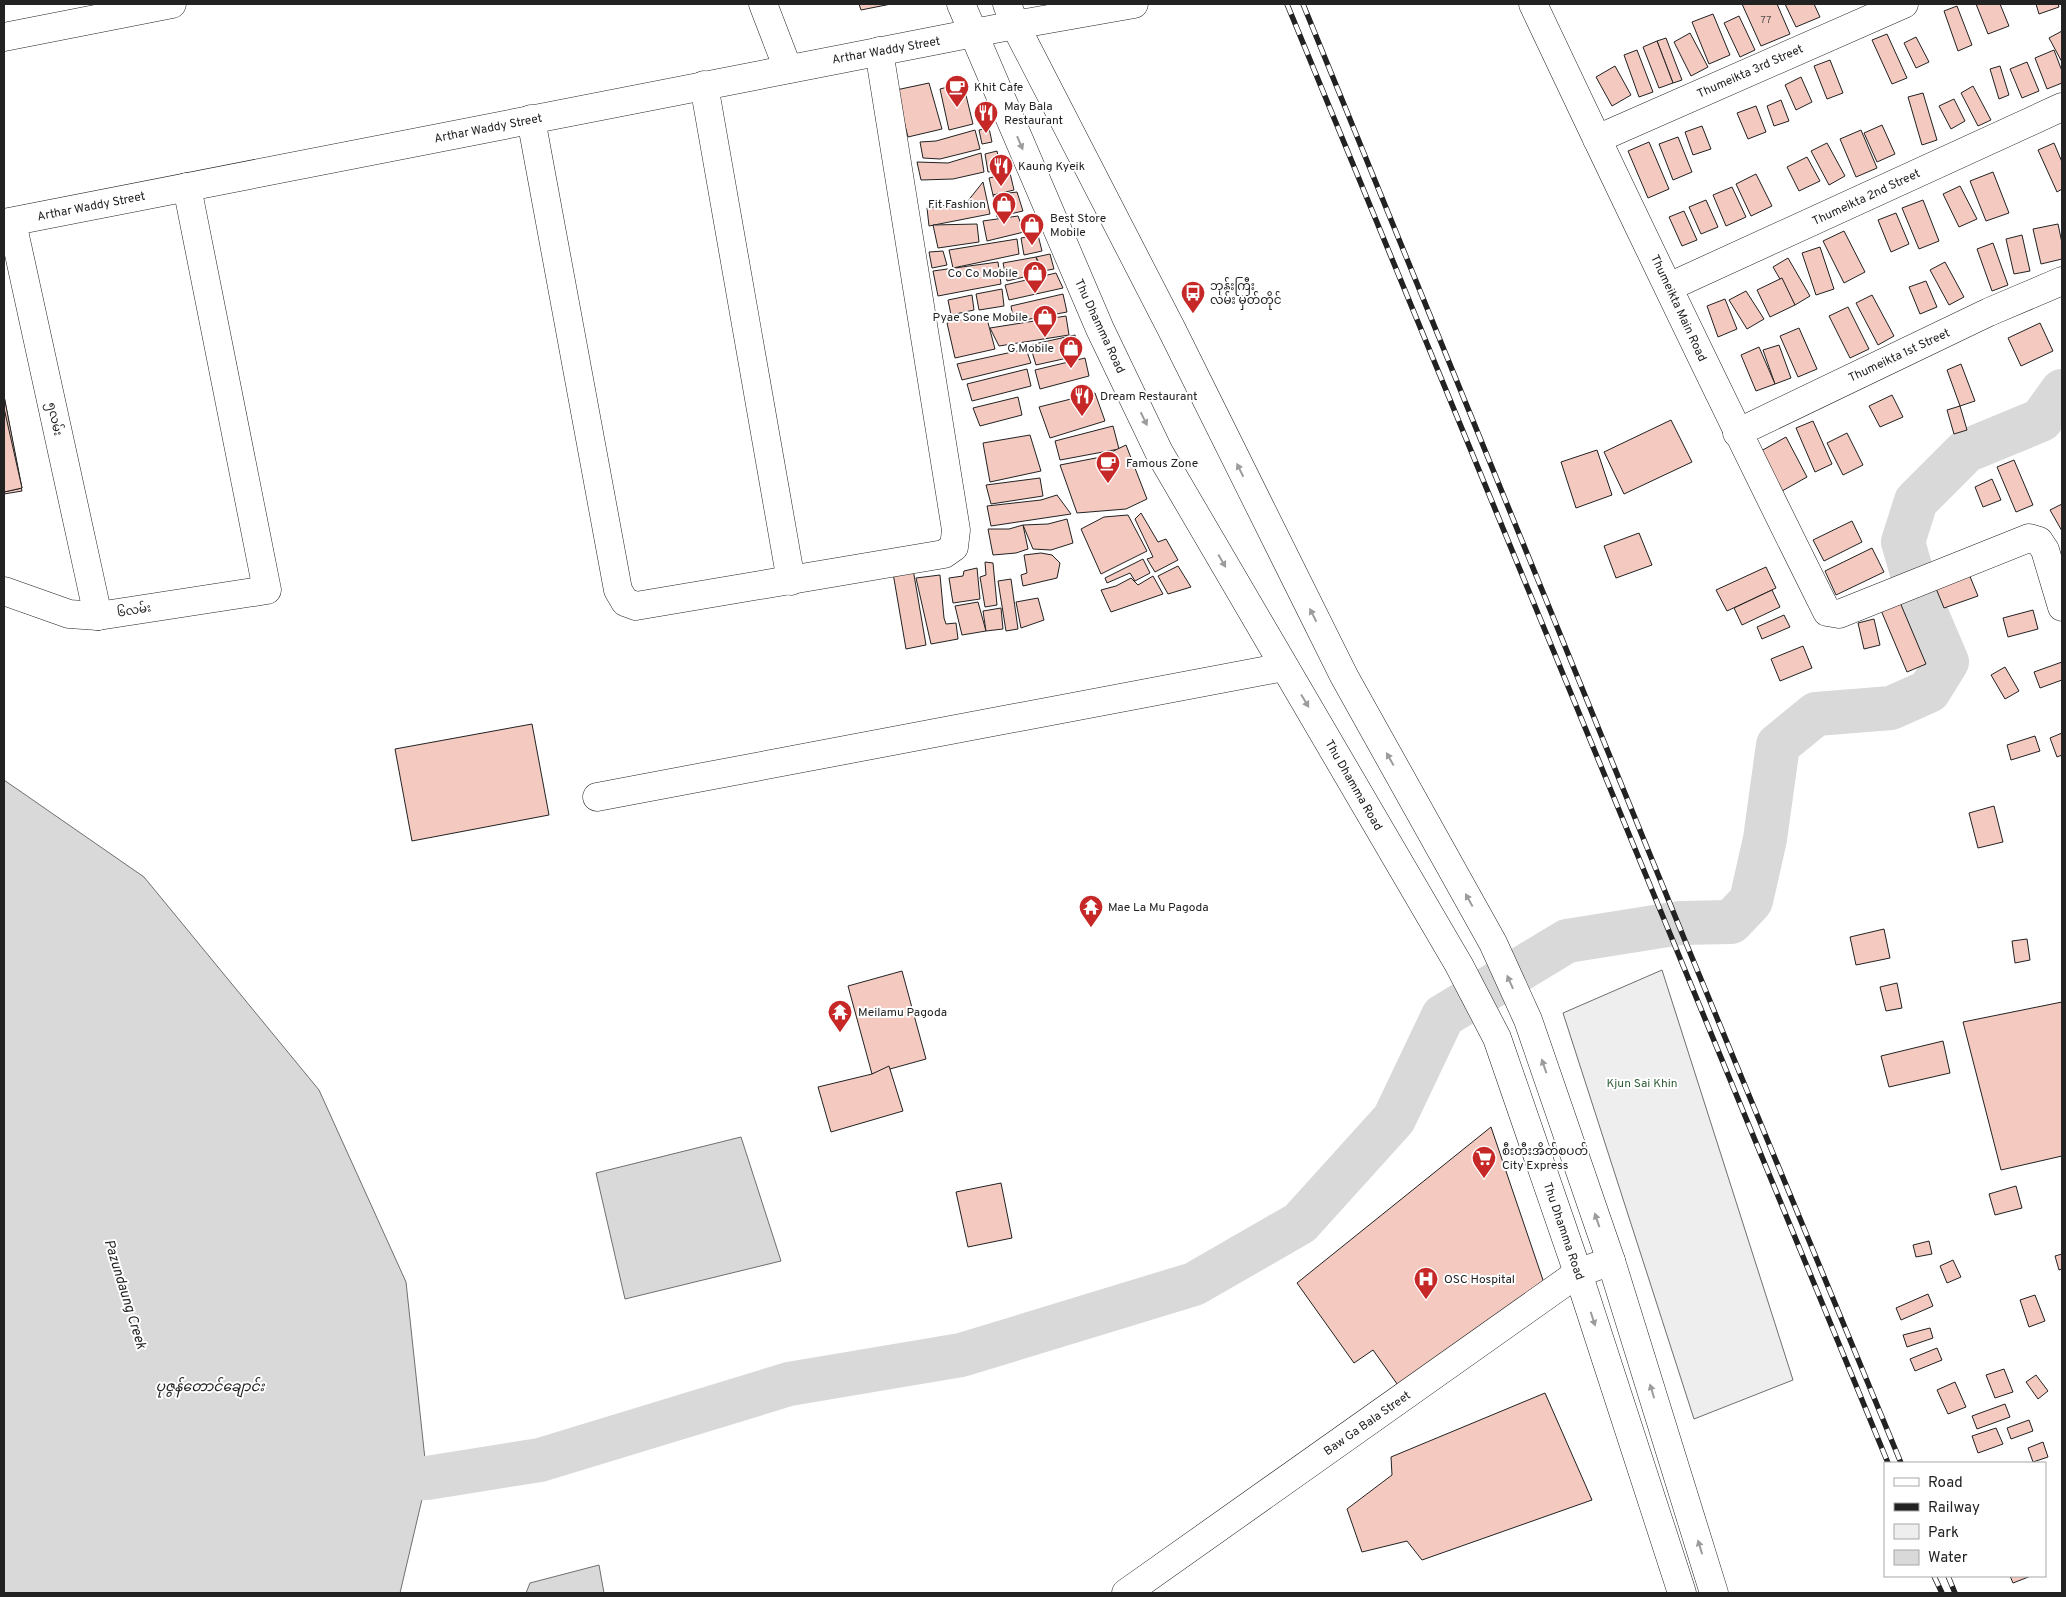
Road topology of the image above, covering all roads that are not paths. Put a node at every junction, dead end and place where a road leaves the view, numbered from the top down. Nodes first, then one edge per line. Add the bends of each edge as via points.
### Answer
1 (172, 4) edge
2 (763, 4) edge
3 (961, 4) edge
4 (1134, 4) edge
5 (1533, 4) edge
6 (1904, 4) edge
7 (1011, 14) edge
8 (973, 34) junction
9 (4, 37) edge
10 (879, 51) junction
11 (788, 69) junction
12 (704, 85) junction
13 (2062, 107) edge
14 (531, 119) junction
15 (1597, 139) junction
16 (187, 187) junction
17 (8, 223) edge
18 (2062, 281) edge
19 (1669, 287) junction
20 (1737, 432) junction
21 (791, 581) junction
22 (4, 591) edge
23 (2062, 607) edge
24 (98, 616) junction
25 (1284, 667) junction
26 (597, 797) dead end
27 (1559, 1110) junction
28 (1526, 1122) junction
29 (1611, 1261) junction
30 (1578, 1273) junction
31 (1677, 1474) junction
32 (1646, 1484) junction
33 (1127, 1593) edge
34 (1682, 1593) edge
35 (1714, 1593) edge

1 - 9 street
2 - 11 street
3 - 8 street, Thu Dhamma Road
4 - 7 street, Arthar Waddy Street
5 - 15 street, Thumeikta Main Road
6 - 15 street, Thumeikta 3rd Street
7 - 8 street, Arthar Waddy Street
27 -> 7 street via 1528,1020 1493,943 1344,676
8 - 10 street, Arthar Waddy Street
8 -> 25 street, Thu Dhamma Road via 1100,329 1159,452
10 - 11 street, Arthar Waddy Street
10 - 21 street via 956,530 954,546 944,554
11 - 12 street, Arthar Waddy Street
12 - 14 street, Arthar Waddy Street
12 - 21 street
13 - 19 street, Thumeikta 2nd Street
14 - 16 street, Arthar Waddy Street
14 - 21 street via 618,590 625,602 636,606
15 - 19 street, Thumeikta Main Road
16 - 17 street, Arthar Waddy Street
16 - 24 street, ၆လမ်း via 267,590
17 - 24 street, ၅လမ်း
18 - 20 street, Thumeikta 1st Street via 1989,312
19 - 20 street, Thumeikta Main Road
20 - 23 street, Thumeikta Main Road via 1827,612 1839,614 2029,538 2039,541 2045,550
22 - 24 street, ၆လမ်း via 69,614
25 - 26 street
25 -> 28 street, Thu Dhamma Road via 1459,965 1497,1038
27 - 28 street
29 -> 27 street
28 - 30 street, Thu Dhamma Road
29 - 30 street, Baw Ga Bala Street
31 -> 29 street
30 -> 32 street, Thu Dhamma Road
30 - 33 street, Baw Ga Bala Street
31 - 32 street
35 -> 31 street
32 - 34 street, Thu Dhamma Road

